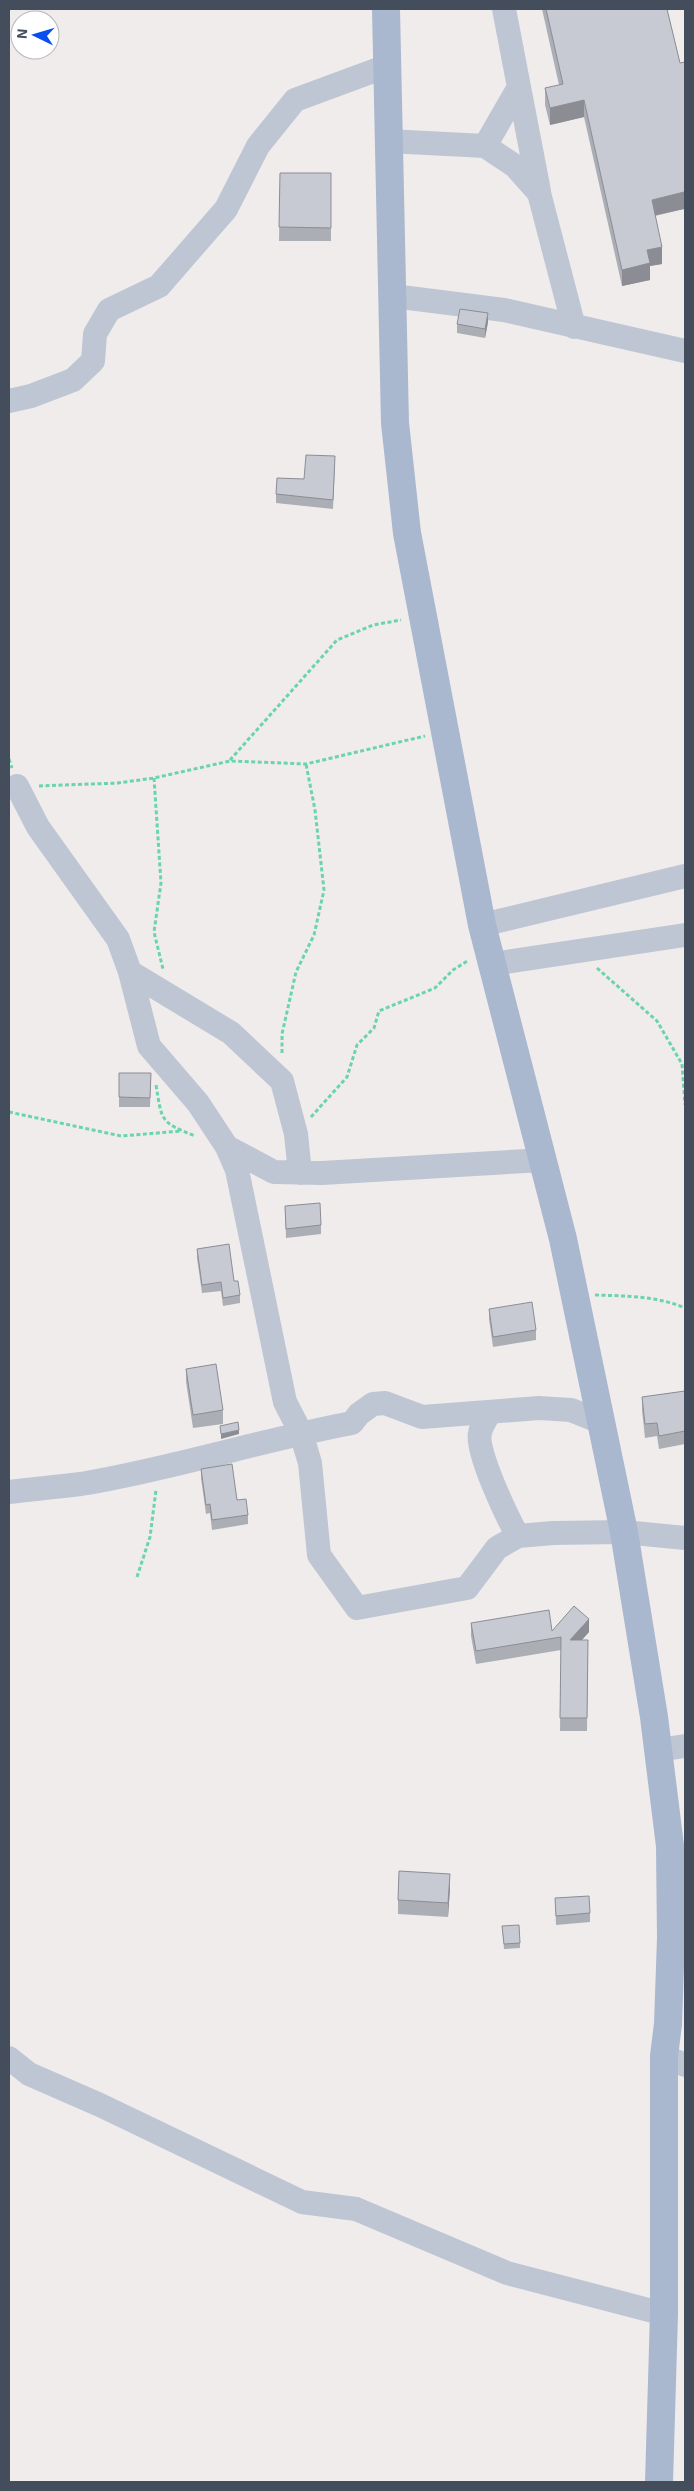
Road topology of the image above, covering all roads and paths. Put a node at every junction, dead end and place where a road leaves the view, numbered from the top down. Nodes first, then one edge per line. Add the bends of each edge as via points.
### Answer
1 (386, 9) edge
2 (504, 9) edge
3 (387, 66) junction
4 (519, 87) junction
5 (388, 141) junction
6 (485, 146) junction
7 (540, 193) junction
8 (393, 296) junction
9 (574, 327) junction
10 (685, 351) edge
11 (9, 401) edge
12 (422, 617) junction
13 (444, 732) junction
14 (230, 761) junction
15 (306, 764) junction
16 (154, 778) junction
17 (17, 786) joint
18 (685, 876) edge
19 (685, 935) edge
20 (488, 946) junction
21 (578, 951) junction
22 (130, 972) junction
23 (170, 996) junction
24 (282, 1081) junction
25 (685, 1105) edge
26 (9, 1112) edge
27 (182, 1130) dead end
28 (296, 1134) junction
29 (226, 1147) junction
30 (543, 1160) junction
31 (300, 1173) junction
32 (575, 1294) junction
33 (685, 1308) edge
34 (490, 1412) junction
35 (601, 1422) junction
36 (301, 1433) junction
37 (160, 1466) junction
38 (9, 1492) edge
39 (624, 1532) junction
40 (518, 1536) junction
41 (685, 1538) edge
42 (137, 1576) dead end
43 (685, 1746) edge
44 (658, 1750) junction
45 (9, 2058) edge
46 (674, 2060) edge
47 (664, 2314) junction
48 (660, 2482) edge

1 - 3 main road
2 - 4 street
3 - 5 main road
3 - 11 street via 295,100 258,146 226,209 159,286 109,310 95,334 93,361 73,380
4 - 6 street
4 - 7 street
5 - 6 street
5 - 8 main road
6 - 7 street via 516,166
7 - 9 street
8 - 9 street via 504,310
8 - 12 main road via 395,423 407,533
9 - 10 street
12 - 13 main road
12 - 14 path via 373,625 338,640
13 - 15 path
13 - 20 main road
14 - 15 path
14 - 16 path
15 - 24 path via 324,890 314,935 296,972 282,1034
16 - 17 path via 118,784
16 - 23 path via 161,883 154,932
17 - 22 street via 38,828 118,939
18 - 20 street
19 - 21 street
20 - 21 street
20 - 28 path via 453,970 435,988 378,1011 374,1028 357,1045 347,1076
20 - 30 main road
21 - 25 path via 657,1020 682,1064
22 - 23 street
22 - 29 street via 149,1046 198,1103
23 - 24 street via 231,1033
24 - 28 street
26 - 27 path via 121,1136
28 - 31 street
29 - 31 street via 274,1172
29 - 36 street via 238,1170 285,1402
30 - 31 street
30 - 32 main road
32 - 33 path via 628,1296 671,1302
32 - 35 main road
34 - 35 street via 539,1408 571,1410
34 - 36 street via 422,1417 385,1404 373,1404 352,1423
34 - 40 street via 479,1434 480,1448 507,1517
35 - 39 main road
36 - 37 street
36 - 40 street via 310,1463 319,1554 357,1608 467,1588 497,1548
37 - 38 street via 81,1484
37 - 42 path via 150,1537
39 - 40 street
39 - 41 street
39 - 44 main road
43 - 44 street
44 - 46 main road via 670,1846 668,2024
45 - 47 street via 29,2074 302,2202 356,2209 507,2273
46 - 47 main road
47 - 48 main road

